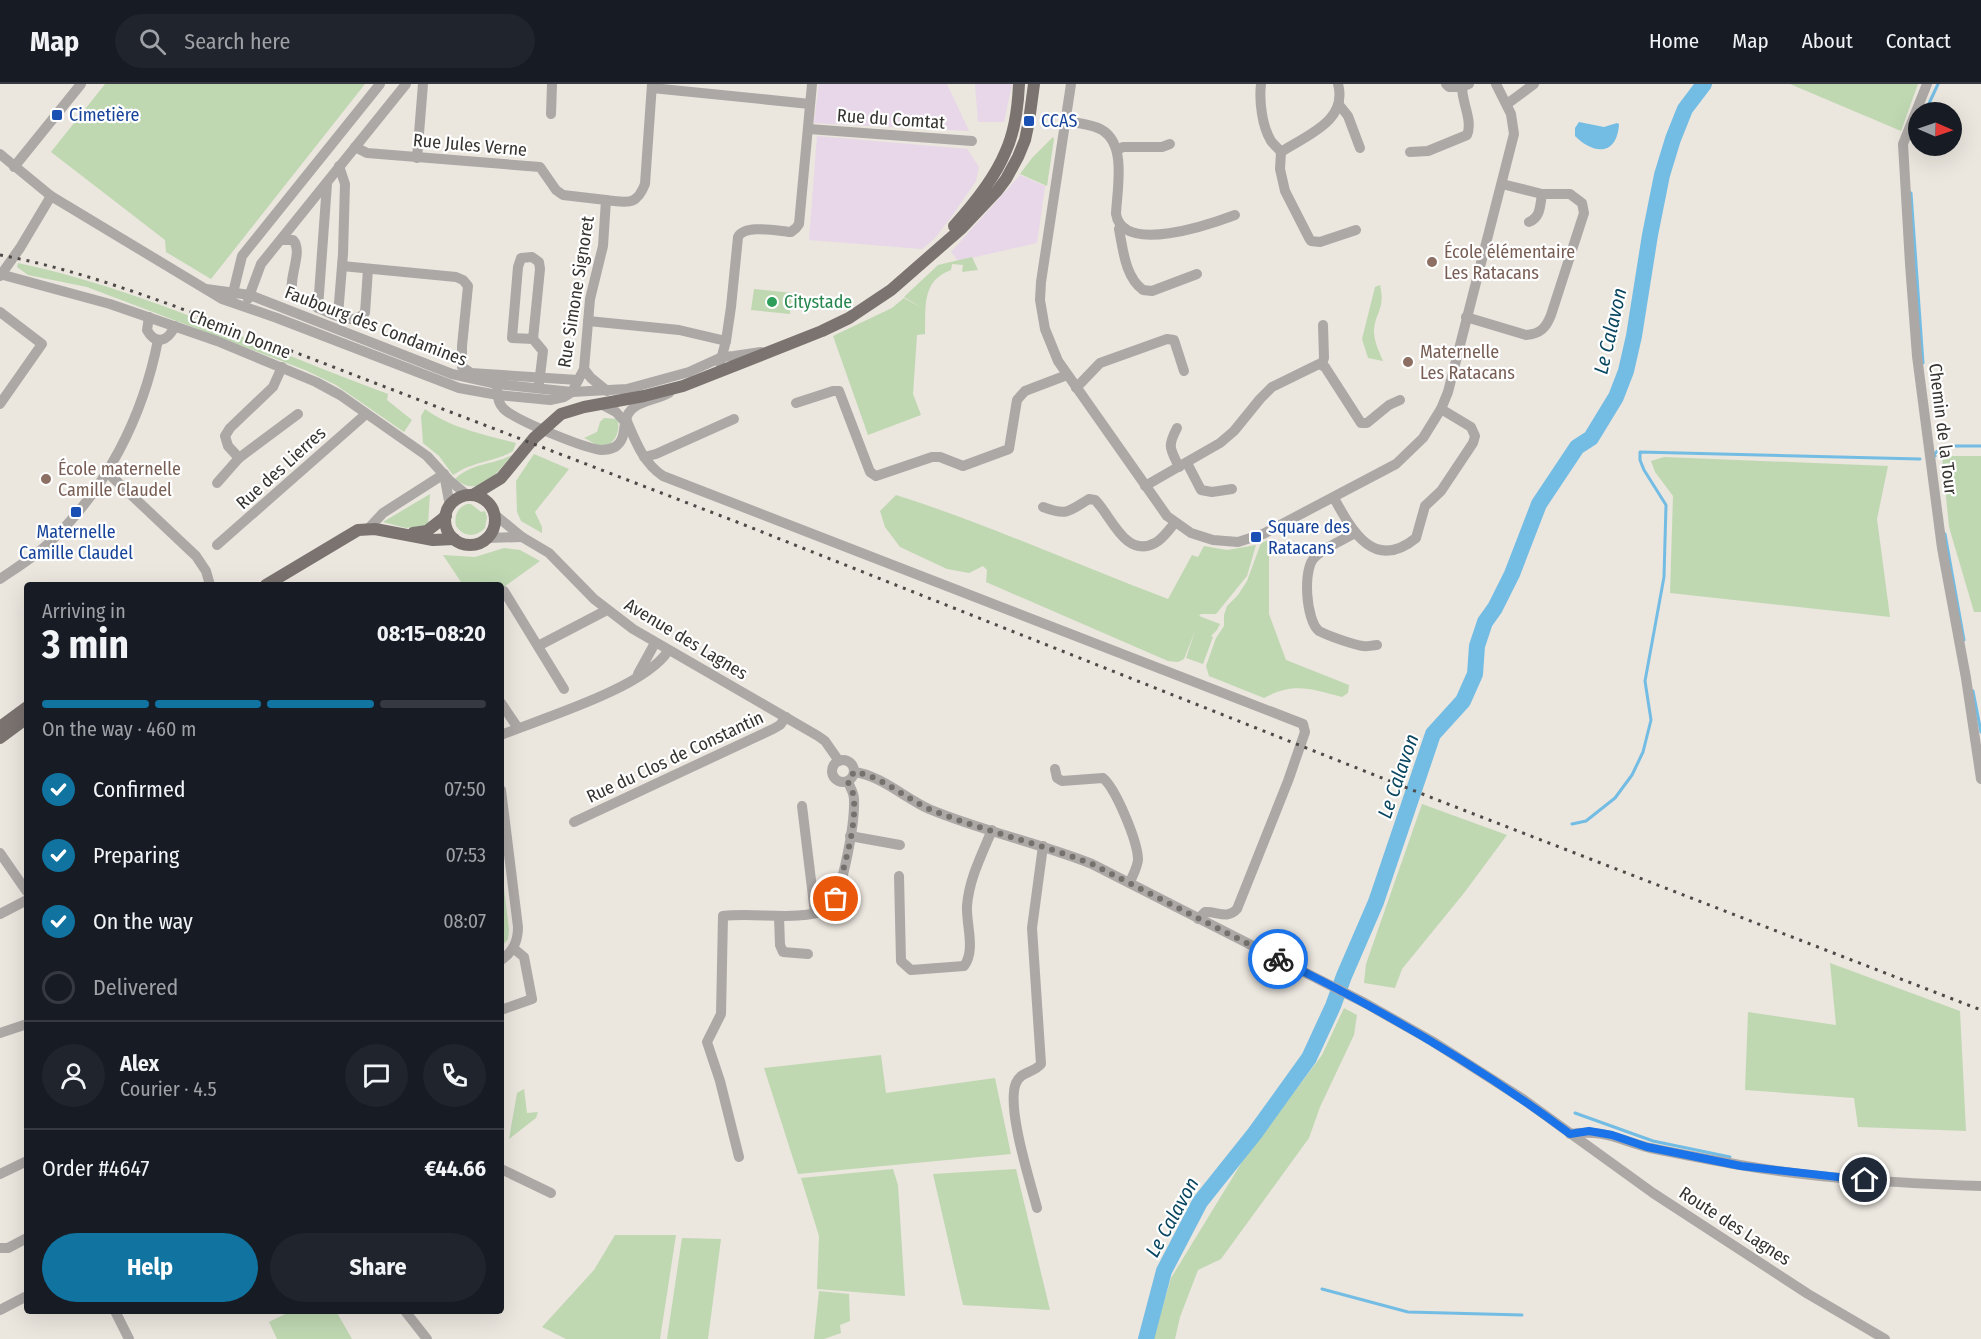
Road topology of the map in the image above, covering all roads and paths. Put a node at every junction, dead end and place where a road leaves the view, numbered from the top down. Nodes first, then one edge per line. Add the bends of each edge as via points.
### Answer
1 (81, 84) edge
2 (381, 84) edge
3 (406, 84) edge
4 (423, 84) edge
5 (552, 84) edge
6 (812, 84) edge
7 (1020, 84) edge
8 (1034, 84) edge
9 (1071, 84) edge
10 (1261, 84) edge
11 (1338, 84) edge
12 (1446, 84) edge
13 (1496, 84) edge
14 (1534, 84) edge
15 (1927, 84) edge
16 (652, 86) edge
17 (1466, 86) edge
18 (810, 104) junction
19 (1507, 104) junction
20 (1340, 106) junction
21 (551, 114) dead end
22 (1066, 121) junction
23 (809, 129) junction
24 (972, 141) dead end
25 (1170, 144) dead end
26 (356, 147) junction
27 (1360, 148) dead end
28 (1117, 150) junction
29 (1281, 152) junction
30 (1410, 152) dead end
31 (0, 154) edge
32 (417, 158) junction
33 (339, 166) junction
34 (14, 167) junction
35 (327, 184) junction
36 (1502, 184) junction
37 (1542, 194) junction
38 (51, 196) junction
39 (606, 201) junction
40 (1235, 215) dead end
41 (1528, 222) dead end
42 (1121, 225) junction
43 (1356, 230) dead end
44 (283, 240) junction
45 (342, 266) junction
46 (241, 269) junction
47 (368, 269) junction
48 (257, 272) junction
49 (1197, 274) dead end
50 (1, 275) edge
51 (908, 275) junction
52 (202, 288) junction
53 (233, 291) junction
54 (250, 295) junction
55 (237, 304) junction
56 (318, 308) junction
57 (0, 312) edge
58 (338, 315) junction
59 (149, 317) junction
60 (1467, 317) junction
61 (588, 321) junction
62 (1323, 325) dead end
63 (175, 326) junction
64 (533, 339) junction
65 (158, 340) junction
66 (726, 341) junction
67 (776, 349) junction
68 (722, 357) junction
69 (1322, 364) junction
70 (282, 368) junction
71 (584, 369) junction
72 (1184, 371) dead end
73 (717, 372) junction
74 (1067, 375) junction
75 (578, 380) junction
76 (539, 383) junction
77 (4, 388) edge
78 (1076, 388) junction
79 (497, 389) junction
80 (674, 389) junction
81 (607, 391) junction
82 (572, 392) junction
83 (529, 398) junction
84 (1400, 400) dead end
85 (796, 403) dead end
86 (0, 404) edge
87 (601, 404) junction
88 (1441, 409) junction
89 (298, 414) dead end
90 (366, 414) junction
91 (734, 419) dead end
92 (626, 421) junction
93 (1177, 428) dead end
94 (618, 444) junction
95 (641, 453) junction
96 (239, 458) junction
97 (1183, 465) junction
98 (108, 472) junction
99 (444, 474) junction
100 (501, 478) junction
101 (217, 483) dead end
102 (1145, 486) junction
103 (1232, 489) dead end
104 (470, 495) junction
105 (1334, 498) junction
106 (1042, 507) dead end
107 (448, 511) junction
108 (494, 512) junction
109 (1175, 523) junction
110 (369, 528) junction
111 (1355, 533) junction
112 (405, 534) junction
113 (522, 537) junction
114 (487, 538) junction
115 (454, 539) junction
116 (217, 545) dead end
117 (0, 579) edge
118 (209, 582) edge
119 (271, 582) edge
120 (504, 591) dead end
121 (607, 610) junction
122 (655, 643) junction
123 (1377, 645) dead end
124 (538, 646) junction
125 (668, 651) junction
126 (636, 676) junction
127 (564, 689) dead end
128 (504, 707) edge
129 (24, 709) edge
130 (786, 717) junction
131 (24, 720) edge
132 (2, 727) edge
133 (518, 728) junction
134 (504, 734) edge
135 (0, 738) edge
136 (839, 761) junction
137 (1055, 769) dead end
138 (851, 777) junction
139 (1981, 779) edge
140 (802, 806) dead end
141 (504, 814) edge
142 (574, 822) dead end
143 (992, 830) junction
144 (850, 836) junction
145 (900, 845) dead end
146 (1043, 846) junction
147 (0, 854) edge
148 (899, 876) dead end
149 (1130, 882) junction
150 (24, 888) edge
151 (24, 902) edge
152 (815, 913) junction
153 (0, 914) edge
154 (779, 917) junction
155 (1198, 919) junction
156 (513, 948) junction
157 (808, 954) dead end
158 (504, 957) edge
159 (504, 1009) edge
160 (24, 1025) edge
161 (0, 1033) edge
162 (1570, 1134) junction
163 (739, 1157) dead end
164 (24, 1162) edge
165 (504, 1170) edge
166 (0, 1174) edge
167 (1981, 1186) edge
168 (551, 1193) dead end
169 (1036, 1208) dead end
170 (24, 1239) edge
171 (4, 1248) edge
172 (24, 1298) edge
173 (0, 1310) edge
174 (117, 1314) edge
175 (407, 1314) edge
176 (129, 1339) edge
177 (427, 1339) edge
178 (1885, 1339) edge

1 - 34 street
2 - 46 street via 242,256
3 - 26 street
4 - 32 street
5 - 21 street
6 - 18 street
7 - 51 main road via 1005,155 967,211
8 - 51 main road via 1025,140 1006,179 962,228
9 - 22 street
10 - 29 street via 1266,130
11 - 20 street
12 - 17 street
13 - 19 street
14 - 19 street
15 - 139 street, Chemin de la Tour via 1903,144 1917,356 1942,548
16 - 18 street
16 - 39 street, Rue Simone Signoret via 642,191 638,198 627,202
17 - 30 street via 1462,98 1469,124 1467,135 1428,151
18 - 23 street
19 - 36 street via 1514,134
20 - 27 street
20 - 29 street via 1323,125
22 - 28 street via 1103,130
22 - 74 street via 1040,300 1049,342
23 - 24 street, Rue du Comtat
23 - 66 street via 799,224 791,232 748,229 738,237
25 - 28 street
26 - 32 street, Rue Jules Verne via 367,153
26 - 33 street
28 - 42 street via 1116,214
29 - 43 street via 1285,191 1311,241 1320,242
31 - 34 street, Faubourg des Condamines
32 - 39 street, Rue Jules Verne via 540,167 563,195
33 - 35 street
33 - 45 street via 345,184
34 - 38 street, Faubourg des Condamines
35 - 44 street
35 - 56 street
36 - 37 street
36 - 60 street
37 - 41 street via 1539,213
37 - 60 street via 1570,195 1582,203 1584,213 1548,324 1535,334 1526,335
38 - 50 street
38 - 52 street, Faubourg des Condamines
39 - 61 street, Rue Simone Signoret via 603,246
40 - 42 street via 1183,231 1149,236
42 - 49 street via 1129,272 1143,290 1152,291
44 - 48 street
44 - 56 street via 292,240 297,248 293,295
45 - 47 street
45 - 58 street
46 - 48 street via 249,275
46 - 53 street
47 - 58 street via 365,313 349,320
47 - 76 street via 463,280 468,286 462,367 471,373
48 - 54 street
50 - 59 street, Chemin Donne
51 - 67 main road via 849,318
52 - 53 street, Faubourg des Condamines
52 - 55 street
53 - 54 street, Faubourg des Condamines
53 - 55 street
54 - 55 street
54 - 79 street, Faubourg des Condamines
55 - 79 street via 447,385 473,392
56 - 58 street
57 - 77 street via 42,344
59 - 63 street, Chemin Donne
59 - 65 street via 147,330
60 - 88 street
61 - 66 street via 679,330
61 - 71 street, Rue Simone Signoret
62 - 69 street
63 - 65 street via 170,336
63 - 70 street, Chemin Donne
64 - 64 street via 512,338 518,267 521,258 532,257 539,262 540,269
64 - 76 street via 543,351
65 - 98 street via 138,410
66 - 68 street
67 - 68 street, Faubourg des Condamines
67 - 73 main road
68 - 73 street
68 - 81 street, Faubourg des Condamines via 649,384
69 - 84 street via 1361,423 1367,423
69 - 97 street via 1272,387 1234,431
70 - 90 street, Chemin Donne via 340,395
70 - 96 street via 273,387 225,436
71 - 75 street, Rue Simone Signoret
71 - 81 street
72 - 78 street via 1171,338 1100,363
73 - 80 main road
74 - 78 street
74 - 85 street via 1020,396 1010,449 963,466 932,457 876,476 870,472 839,391
75 - 76 street
75 - 82 street, Rue Simone Signoret
76 - 79 street, Faubourg des Condamines
76 - 82 street, Faubourg des Condamines
76 - 83 street
77 - 86 street
78 - 102 street
79 - 83 street
79 - 94 street via 499,403 505,410 533,425 601,450
80 - 87 main road
80 - 92 street via 632,408
81 - 82 street, Faubourg des Condamines
82 - 83 street via 550,400
87 - 92 street
87 - 100 main road via 561,414 534,438
88 - 105 street via 1410,452
88 - 111 street via 1472,427 1473,443 1441,491 1425,506 1416,538 1390,551 1365,542
89 - 96 street
90 - 99 street, Chemin Donne via 427,456
90 - 116 street, Rue des Lierres
91 - 95 street via 656,454
92 - 94 street via 625,434
92 - 95 street
93 - 97 street via 1169,442
94 - 95 street
95 - 155 street via 653,470 680,483 1303,724 1305,732 1288,781 1237,909 1226,915 1205,912
96 - 101 street
97 - 102 street
97 - 103 street via 1201,490
98 - 117 street via 47,545
98 - 118 street via 196,556
99 - 104 street, Chemin Donne
99 - 107 street
99 - 110 street via 382,513
100 - 104 main road
100 - 108 main road
102 - 109 street
104 - 107 main road via 457,499
104 - 108 main road via 488,502
105 - 109 street via 1263,534 1238,542 1201,538
105 - 111 street
106 - 109 street via 1060,514 1089,499 1095,500 1121,535 1130,543 1145,546 1156,543
107 - 112 main road via 427,531
107 - 115 main road via 448,531
108 - 113 street, Avenue des Lagnes
108 - 114 main road via 495,524
110 - 112 main road
110 - 119 main road via 354,532
111 - 123 street via 1315,556 1310,564 1310,614 1320,631 1363,646
112 - 115 main road via 433,540
113 - 114 street
113 - 121 street, Avenue des Lagnes via 549,554
114 - 115 main road via 471,545
120 - 124 street
121 - 122 street, Avenue des Lagnes
121 - 124 street
122 - 125 street, Avenue des Lagnes
122 - 126 street
124 - 127 street
125 - 126 street
125 - 130 street, Avenue des Lagnes
126 - 133 street via 612,691
128 - 133 street
129 - 132 main road
130 - 136 street, Avenue des Lagnes via 825,741
130 - 142 street, Rue du Clos de Constantin via 773,729
131 - 135 main road
133 - 134 street
136 - 138 street via 850,762
136 - 138 street via 833,766 834,778 840,782
137 - 149 street via 1062,781 1103,778 1110,784 1137,851
138 - 143 street via 875,778 929,809
138 - 144 street via 854,801
140 - 152 street
141 - 156 street via 518,927
143 - 146 street
143 - 148 street via 969,890 970,954 964,966 911,970 901,961
144 - 145 street
144 - 152 street via 836,899 831,909
146 - 149 street
146 - 169 street via 1032,928 1041,1064 1038,1069 1022,1074 1013,1095
147 - 150 street
149 - 155 street
151 - 153 street
152 - 154 street
154 - 157 street via 783,952
154 - 163 street via 723,916 721,1014 707,1042
155 - 162 street via 1432,1041
156 - 158 street
156 - 159 street via 524,957 532,999
160 - 161 street
162 - 167 street via 1589,1131 1612,1135 1647,1147 1786,1172
162 - 178 street, Route des Lagnes via 1716,1234
164 - 166 street
165 - 168 street
170 - 171 street
172 - 173 street
174 - 176 street
175 - 177 street

